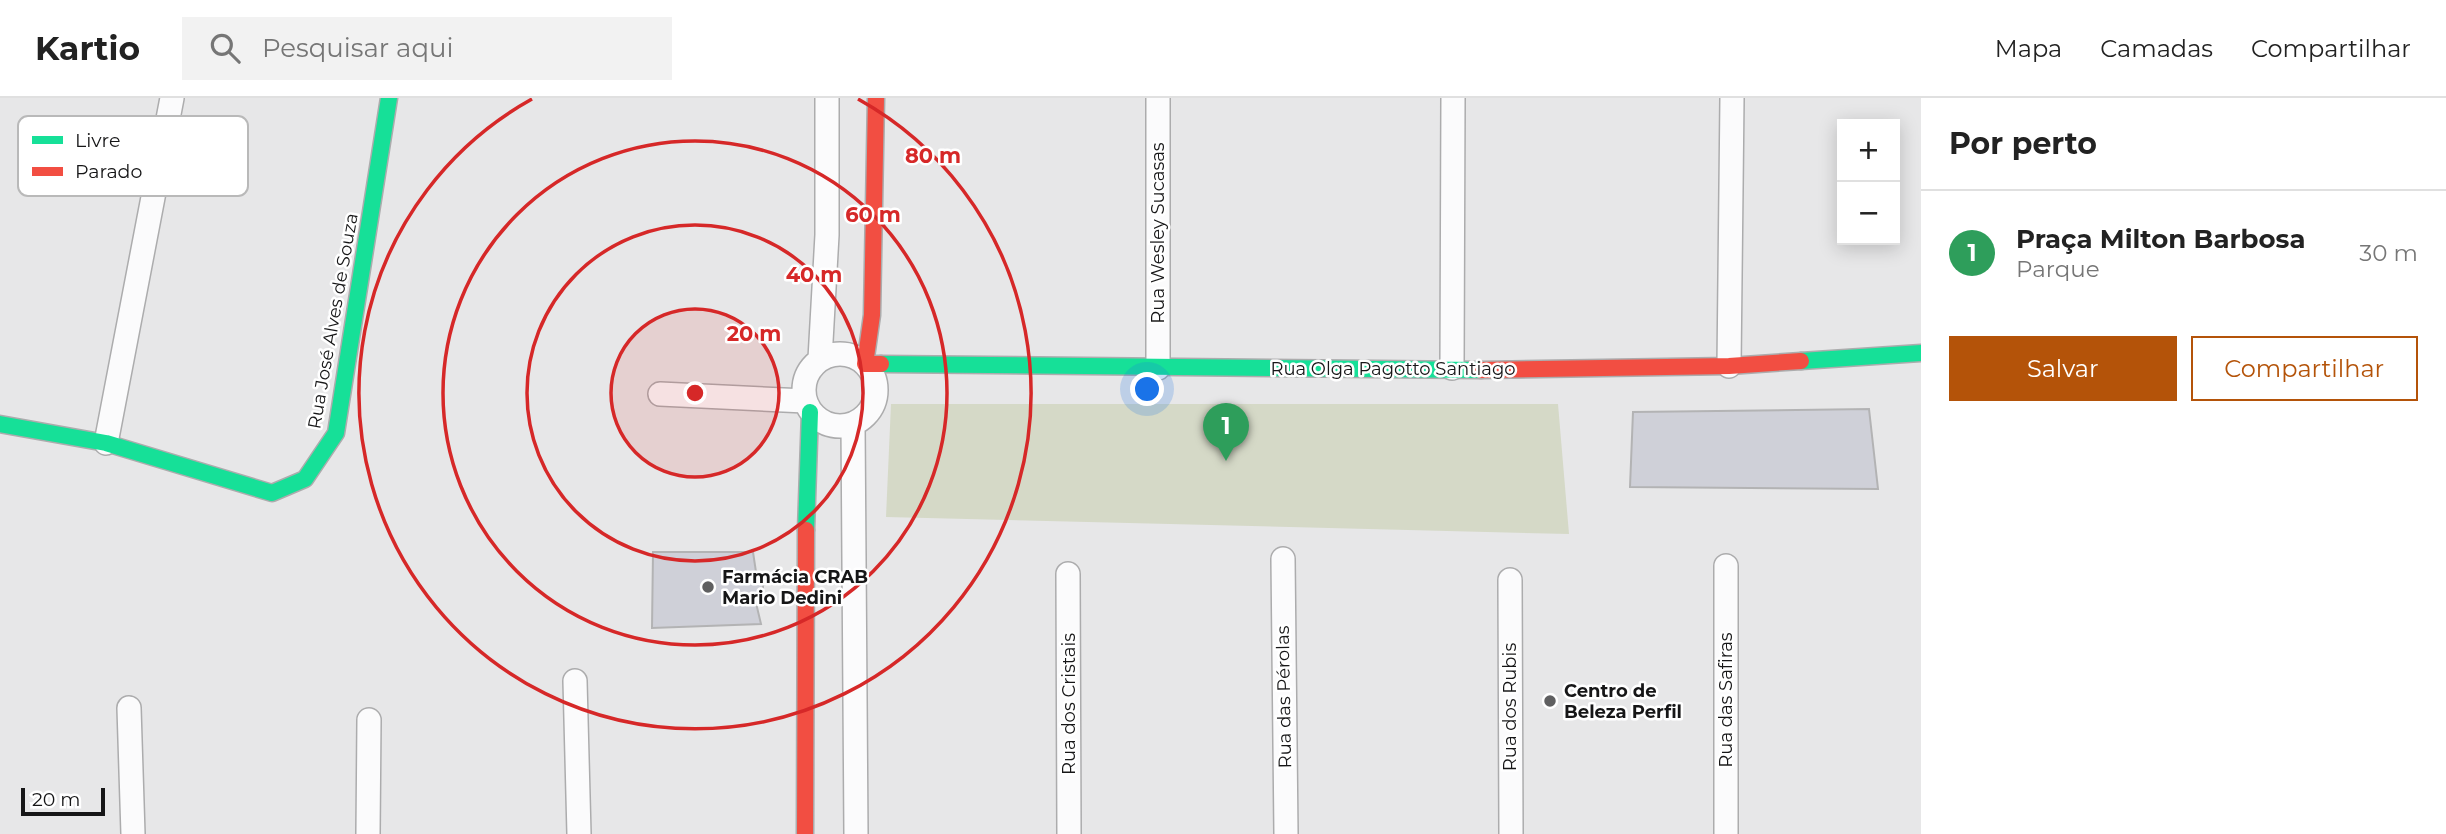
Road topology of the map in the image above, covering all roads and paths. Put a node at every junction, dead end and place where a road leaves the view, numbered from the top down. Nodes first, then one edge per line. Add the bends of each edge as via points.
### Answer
1 (172, 98) edge
2 (389, 98) edge
3 (827, 98) edge
4 (876, 98) edge
5 (1158, 98) edge
6 (1452, 98) edge
7 (1732, 98) edge
8 (169, 116) edge
9 (153, 196) edge
10 (1921, 353) edge
11 (820, 359) junction
12 (865, 364) junction
13 (1730, 366) junction
14 (1158, 368) junction
15 (1452, 368) junction
16 (660, 394) dead end
17 (807, 406) junction
18 (0, 424) edge
19 (853, 424) junction
20 (106, 443) junction
21 (1283, 559) dead end
22 (1726, 566) dead end
23 (1068, 574) dead end
24 (1510, 580) dead end
25 (575, 681) dead end
26 (129, 708) dead end
27 (369, 720) dead end
28 (133, 834) edge
29 (368, 834) edge
30 (579, 834) edge
31 (805, 834) edge
32 (856, 834) edge
33 (1069, 834) edge
34 (1286, 834) edge
35 (1511, 834) edge
36 (1726, 834) edge

1 - 8 street
2 - 20 street, Rua José Alves de Souza via 336,433 305,479 272,493
3 - 11 street via 827,235
4 - 12 street via 872,315
5 - 14 street, Rua Wesley Sucasas
6 - 15 street
7 - 13 street
9 - 20 street
10 - 13 street, Rua Olga Pagotto Santiago
11 - 12 street via 843,354
11 - 17 street via 806,378
12 - 14 street, Rua Olga Pagotto Santiago
12 - 19 street via 876,385 875,398 863,418
13 - 15 street, Rua Olga Pagotto Santiago
14 - 15 street, Rua Olga Pagotto Santiago
16 - 17 street
17 - 19 street via 829,425
17 - 31 street
18 - 20 street, Rua José Alves de Souza
19 - 32 street
21 - 34 street, Rua das Pérolas
22 - 36 street, Rua das Safiras
23 - 33 street, Rua dos Cristais
24 - 35 street, Rua dos Rubis
25 - 30 street
26 - 28 street
27 - 29 street

